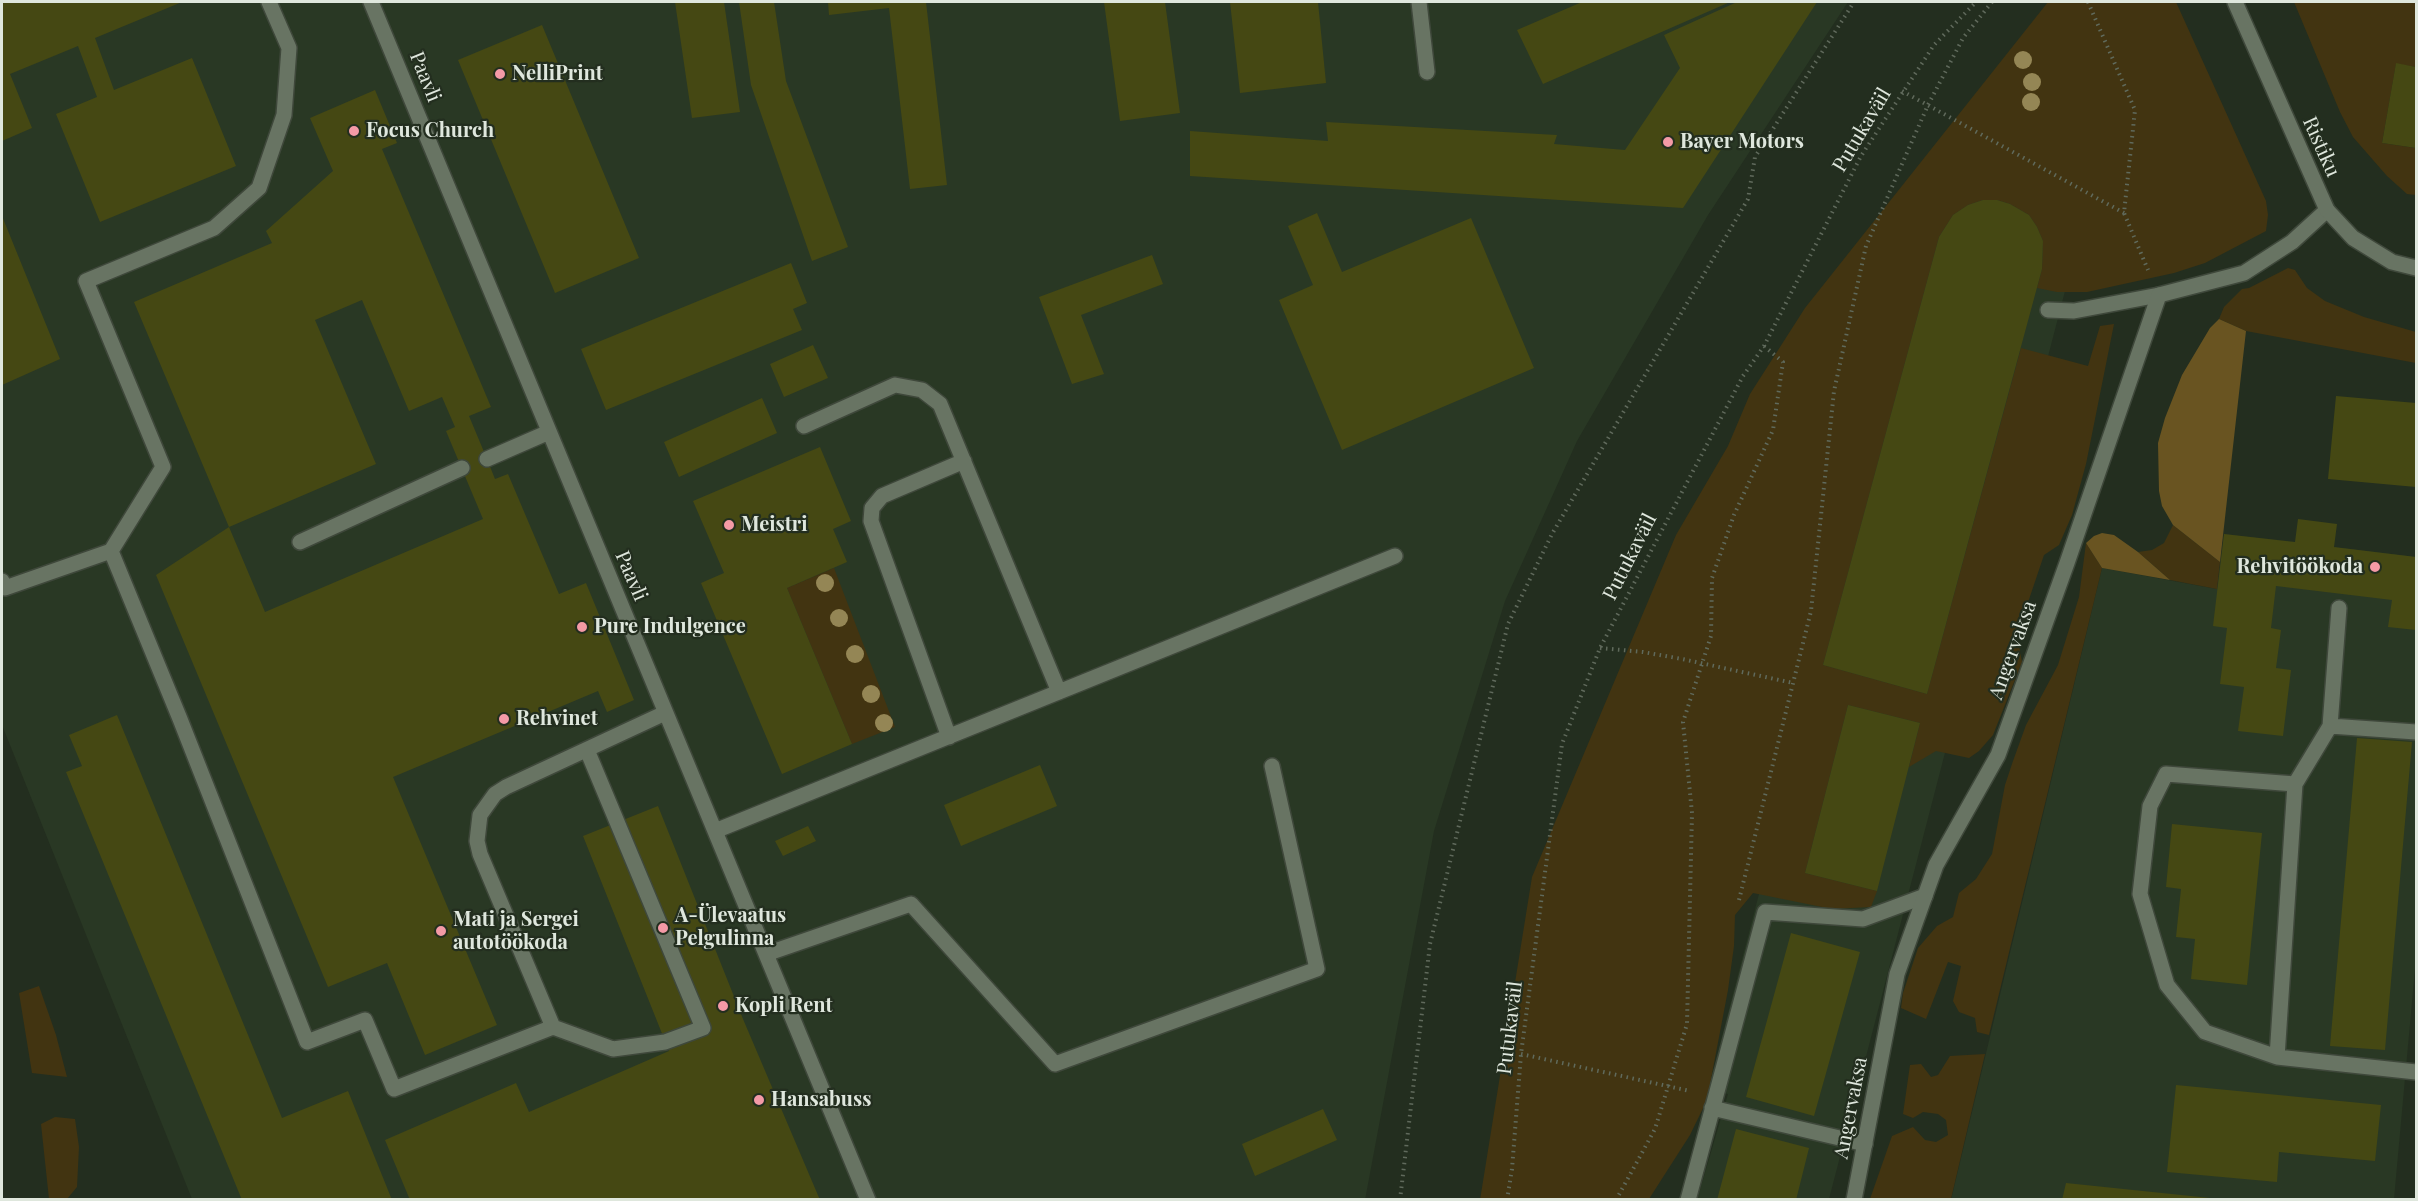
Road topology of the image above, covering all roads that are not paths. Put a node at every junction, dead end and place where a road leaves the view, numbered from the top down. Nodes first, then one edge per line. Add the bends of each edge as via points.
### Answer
1 (269, 2) edge
2 (371, 2) edge
3 (1419, 2) edge
4 (2235, 2) edge
5 (1427, 72) dead end
6 (2327, 210) junction
7 (2416, 268) edge
8 (2159, 295) junction
9 (2048, 310) dead end
10 (804, 426) dead end
11 (549, 432) junction
12 (487, 459) dead end
13 (963, 461) junction
14 (462, 468) dead end
15 (300, 542) dead end
16 (111, 551) junction
17 (1395, 556) dead end
18 (2, 581) edge
19 (2339, 608) dead end
20 (1059, 692) junction
21 (665, 713) junction
22 (2330, 726) junction
23 (2416, 732) edge
24 (949, 736) junction
25 (587, 750) junction
26 (1272, 766) dead end
27 (2295, 784) junction
28 (715, 831) junction
29 (1924, 896) junction
30 (766, 954) junction
31 (553, 1027) junction
32 (2277, 1057) junction
33 (2416, 1072) edge
34 (1712, 1108) junction
35 (1865, 1144) junction
36 (868, 1200) edge
37 (1688, 1200) edge
38 (1854, 1200) edge

1 - 16 street via 289,48 284,115 259,188 214,228 86,281 163,467
2 - 11 street, Paavli
3 - 5 street
4 - 6 street, Ristiku
6 - 7 street, Ristiku via 2353,238 2392,262
6 - 8 street via 2292,242 2244,273
8 - 9 street via 2074,311
8 - 29 street, Angervaksa via 1998,755 1936,865
10 - 13 street via 895,385 922,390 940,404
11 - 12 street
11 - 21 street, Paavli
13 - 20 street
13 - 24 street via 882,496 872,508 871,521
14 - 15 street
16 - 18 street via 5,588
16 - 31 street via 307,1042 364,1020 394,1089
17 - 20 street
19 - 22 street
20 - 24 street
21 - 25 street
21 - 28 street, Paavli
22 - 23 street
22 - 27 street
24 - 28 street
25 - 31 street via 495,794 480,815 477,828 480,854
25 - 31 street via 703,1028 665,1042 614,1049
26 - 30 street via 1317,969 1055,1064 911,904
27 - 32 street
27 - 32 street via 2166,774 2150,806 2140,894 2167,985 2205,1032
28 - 30 street, Paavli
29 - 34 street via 1863,919 1765,912
29 - 35 street, Angervaksa via 1897,974
30 - 36 street, Paavli
32 - 33 street
34 - 35 street
34 - 37 street
35 - 38 street, Angervaksa

